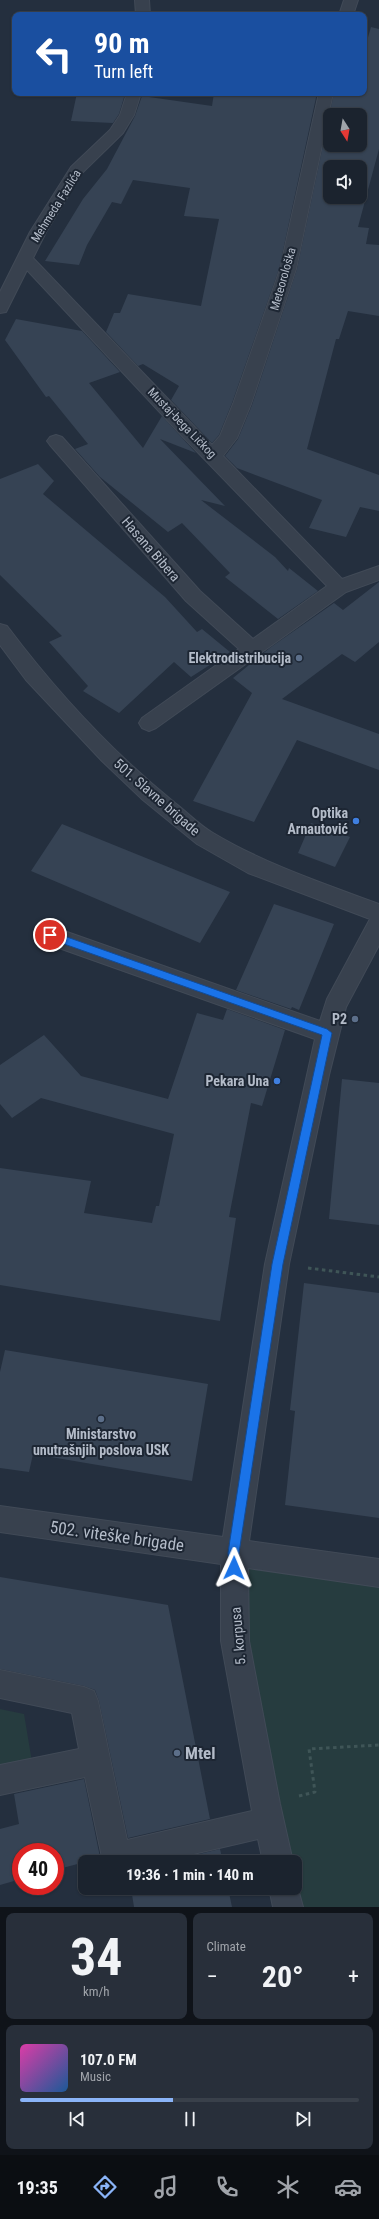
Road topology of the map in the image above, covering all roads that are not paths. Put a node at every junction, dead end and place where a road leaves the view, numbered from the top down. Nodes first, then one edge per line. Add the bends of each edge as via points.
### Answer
1 (142, 0) edge
2 (351, 0) edge
3 (143, 12) edge
4 (347, 12) edge
5 (133, 96) edge
6 (325, 96) edge
7 (26, 258) junction
8 (0, 308) edge
9 (56, 441) dead end
10 (214, 456) junction
11 (379, 573) edge
12 (339, 587) junction
13 (0, 631) edge
14 (253, 650) junction
15 (149, 723) dead end
16 (379, 913) edge
17 (379, 924) edge
18 (50, 935) dead end
19 (327, 1033) junction
20 (0, 1519) edge
21 (234, 1553) junction
22 (379, 1573) edge
23 (0, 1684) edge
24 (96, 1760) junction
25 (0, 1780) edge
26 (267, 1813) junction
27 (276, 1855) edge
28 (285, 1895) edge
29 (288, 1907) edge

1 - 3 street
2 - 4 street
5 - 7 street, Mehmeda Fazlića via 127,115 116,133 76,170 38,232
6 - 10 street, Meteorološka via 288,269 242,404 228,438
7 - 8 street, Mehmeda Fazlića
7 - 10 street, Mustaj-bega Ličkog
9 - 14 street, Hasana Bibera via 193,596
10 - 12 street, Mustaj-bega Ličkog
11 - 12 street
12 - 14 street
13 - 16 street, 501. Slavne brigade via 33,675 109,755 150,794 204,838 256,867
14 - 15 street
17 - 19 street, 5. korpusa via 335,1006
18 - 19 street
19 - 21 street, 5. korpusa via 277,1264
20 - 21 street, 502. viteške brigade
21 - 22 street, 502. viteške brigade
21 - 26 street, 5. korpusa via 235,1641
23 - 24 street via 84,1701
24 - 25 street
24 - 26 street via 116,1857
26 - 27 street, 5. korpusa
28 - 29 street

